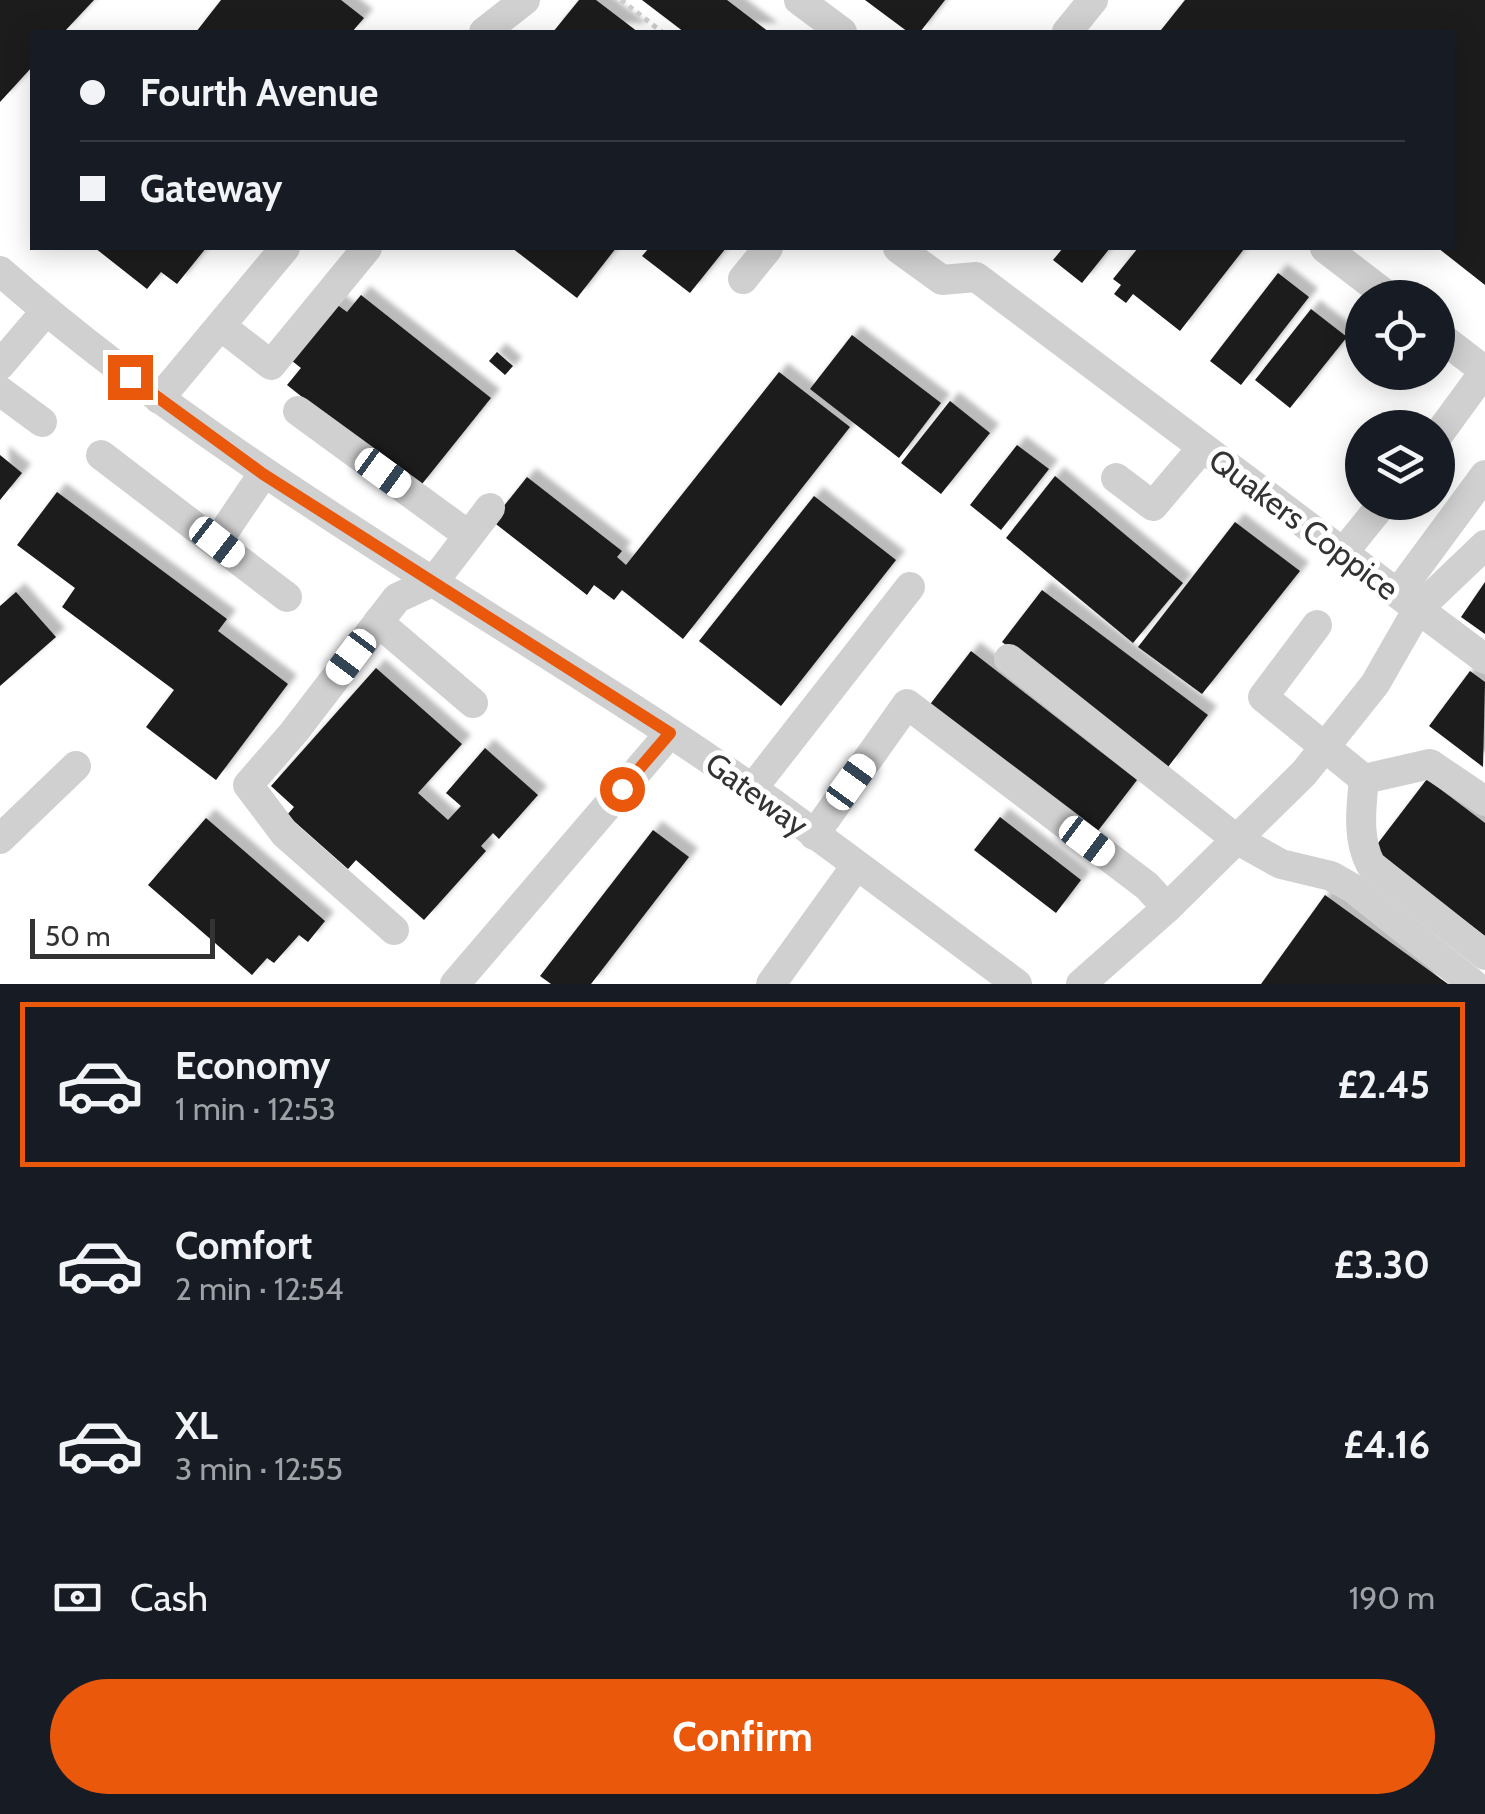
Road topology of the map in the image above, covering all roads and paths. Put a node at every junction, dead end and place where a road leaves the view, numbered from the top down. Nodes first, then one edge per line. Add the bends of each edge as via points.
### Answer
1 (620, 0) edge
2 (799, 0) edge
3 (1094, 0) edge
4 (659, 30) edge
5 (839, 30) edge
6 (1069, 30) edge
7 (283, 250) edge
8 (365, 250) edge
9 (766, 250) edge
10 (901, 250) edge
11 (1328, 250) edge
12 (0, 271) edge
13 (742, 279) dead end
14 (1367, 280) edge
15 (46, 311) junction
16 (222, 327) junction
17 (1455, 347) edge
18 (0, 365) edge
19 (0, 391) edge
20 (159, 399) junction
21 (298, 411) dead end
22 (1455, 412) edge
23 (42, 422) dead end
24 (1202, 448) junction
25 (101, 455) dead end
26 (263, 474) junction
27 (1485, 475) edge
28 (1116, 478) dead end
29 (490, 508) dead end
30 (1369, 520) edge
31 (468, 535) junction
32 (217, 542) junction
33 (1485, 546) edge
34 (1342, 554) junction
35 (434, 580) junction
36 (910, 587) dead end
37 (287, 597) dead end
38 (1408, 601) junction
39 (378, 622) junction
40 (1317, 626) dead end
41 (1009, 659) dead end
42 (1485, 659) edge
43 (473, 703) dead end
44 (670, 733) junction
45 (1326, 748) junction
46 (76, 766) dead end
47 (1364, 780) junction
48 (752, 789) junction
49 (1485, 801) edge
50 (814, 834) junction
51 (0, 839) edge
52 (1236, 840) junction
53 (856, 866) junction
54 (1167, 908) junction
55 (394, 930) dead end
56 (1485, 954) edge
57 (455, 984) edge
58 (771, 984) edge
59 (1017, 984) edge
60 (1081, 984) edge
61 (1473, 984) edge

1 - 4 path
2 - 5 street
3 - 6 street
7 - 16 street
8 - 16 street via 271,365
9 - 13 street
10 - 24 street, Quakers Coppice via 942,280 976,278
11 - 14 street
12 - 15 street, Gateway
15 - 18 street
15 - 20 street, Gateway
16 - 20 street
17 - 22 street via 1485,371
19 - 23 street
20 - 26 street, Gateway
21 - 31 street
24 - 28 street via 1153,506
24 - 34 street, Quakers Coppice
25 - 32 street
26 - 32 street
26 - 35 street, Gateway
27 - 38 street
29 - 31 street
30 - 34 street
31 - 35 street
32 - 37 street
33 - 38 street
34 - 38 street, Quakers Coppice
35 - 39 street via 397,598
35 - 44 street, Gateway
36 - 48 street
38 - 42 street
38 - 45 street, Quakers Coppice via 1376,684
39 - 43 street
39 - 55 street via 248,785 286,834
40 - 45 street via 1263,698
41 - 52 street
44 - 48 street, Gateway
44 - 57 street
45 - 47 street
45 - 52 street, Quakers Coppice
46 - 51 street
47 - 49 street via 1430,764
47 - 56 street via 1361,816 1371,866
48 - 50 street, Gateway
50 - 53 street, Gateway
50 - 54 street via 907,704
52 - 54 street, Quakers Coppice
52 - 61 street via 1354,889
53 - 58 street
53 - 59 street, Gateway
54 - 60 street, Quakers Coppice

